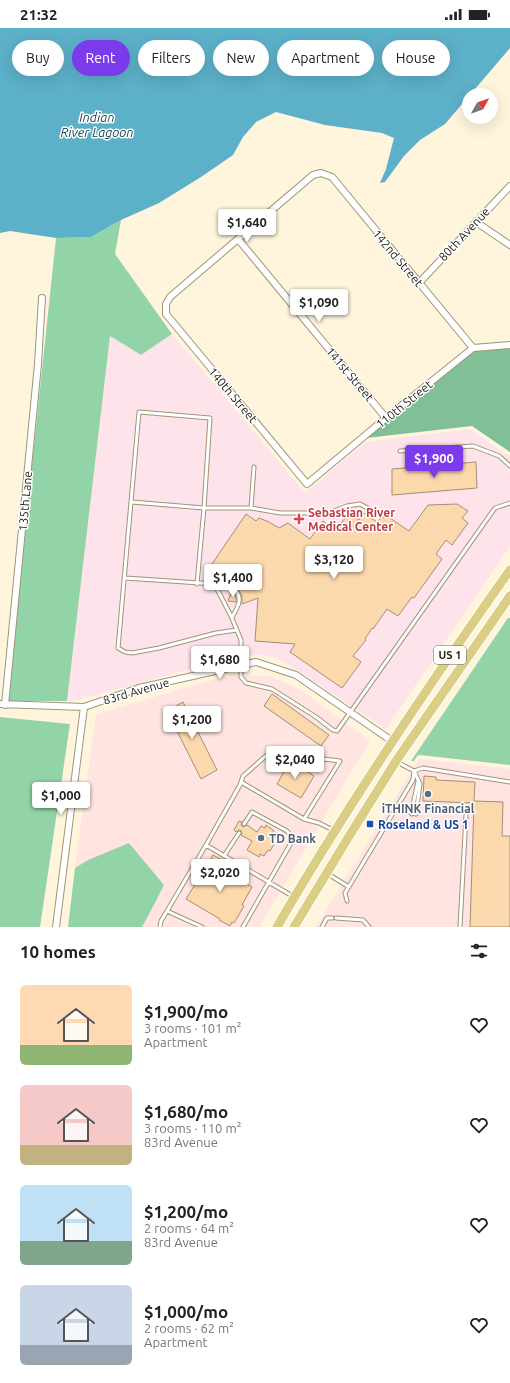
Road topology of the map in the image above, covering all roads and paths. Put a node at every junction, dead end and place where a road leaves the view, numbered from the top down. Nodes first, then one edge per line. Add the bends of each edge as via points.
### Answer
1 (510, 186) edge
2 (476, 222) junction
3 (238, 239) junction
4 (510, 245) edge
5 (419, 283) junction
6 (42, 298) dead end
7 (510, 345) edge
8 (473, 348) junction
9 (386, 418) junction
10 (400, 451) dead end
11 (510, 466) edge
12 (254, 467) dead end
13 (306, 484) joint
14 (132, 502) junction
15 (510, 503) edge
16 (204, 508) junction
17 (251, 508) junction
18 (375, 512) dead end
19 (510, 570) edge
20 (125, 578) junction
21 (197, 584) junction
22 (215, 585) junction
23 (510, 596) edge
24 (232, 617) junction
25 (237, 630) junction
26 (240, 666) junction
27 (3, 705) edge
28 (84, 707) junction
29 (350, 712) junction
30 (392, 742) junction
31 (394, 764) junction
32 (414, 771) junction
33 (418, 779) junction
34 (241, 782) junction
35 (510, 782) edge
36 (396, 808) junction
37 (412, 814) junction
38 (466, 815) dead end
39 (304, 819) junction
40 (244, 824) dead end
41 (334, 831) junction
42 (239, 833) dead end
43 (206, 845) junction
44 (224, 856) junction
45 (326, 874) junction
46 (268, 881) junction
47 (349, 887) junction
48 (294, 897) junction
49 (347, 900) dead end
50 (167, 911) junction
51 (56, 927) edge
52 (160, 927) edge
53 (202, 927) edge
54 (243, 927) edge
55 (277, 927) edge
56 (294, 927) edge
57 (322, 927) edge
58 (369, 927) edge
59 (460, 927) edge

1 - 2 street, 80th Avenue
2 - 4 street
2 - 5 street, 80th Avenue
3 - 5 street, 142nd Street via 313,175 320,173 332,178
3 - 9 street, 141st Street
3 - 13 street, 140th Street via 170,297 166,304 166,314
5 - 8 street, 142nd Street
6 - 27 street, 135th Lane via 38,364
7 - 8 street
8 - 9 street, 110th Street
9 - 13 street, 110th Street
10 - 11 lane via 473,446 499,456
12 - 17 lane
14 - 16 lane
14 - 16 lane via 139,412 210,418
14 - 20 lane
15 - 29 lane via 495,508
16 - 17 lane
16 - 21 lane
17 - 18 lane via 280,513 323,515 360,504
19 - 30 main road, US 1
20 - 21 lane
20 - 25 lane via 118,648 124,652 159,648
21 - 22 lane
22 - 24 lane
22 - 24 lane via 230,585 239,595 240,600
23 - 31 main road, US 1
24 - 25 lane
25 - 26 lane via 241,640
26 - 28 street, 83rd Avenue via 139,688
26 - 29 street, 83rd Avenue via 256,662 296,675
26 - 29 lane via 246,683 272,689 333,730 337,731
27 - 28 street, 83rd Avenue
28 - 51 street
29 - 30 street, 83rd Avenue
30 - 31 main road via 395,751
30 - 41 main road, US 1
31 - 32 lane
31 - 45 main road, US 1
32 - 33 lane
32 - 35 lane via 422,768
32 - 36 lane via 411,784
33 - 37 lane
33 - 37 lane via 420,790 416,814
34 - 39 lane
34 - 39 lane via 243,776 267,755 273,753 340,761
34 - 43 lane
36 - 37 lane
36 - 47 lane
38 - 59 lane
39 - 41 lane
40 - 46 lane via 252,812 286,831 290,836 291,843
41 - 48 main road, US 1
42 - 44 lane
43 - 44 lane
43 - 50 lane
44 - 46 lane
45 - 47 lane
45 - 56 main road, US 1
46 - 48 lane
46 - 54 lane
47 - 49 lane via 345,896
48 - 55 main road, US 1
50 - 52 lane
50 - 53 lane
57 - 58 lane via 327,918 363,920

